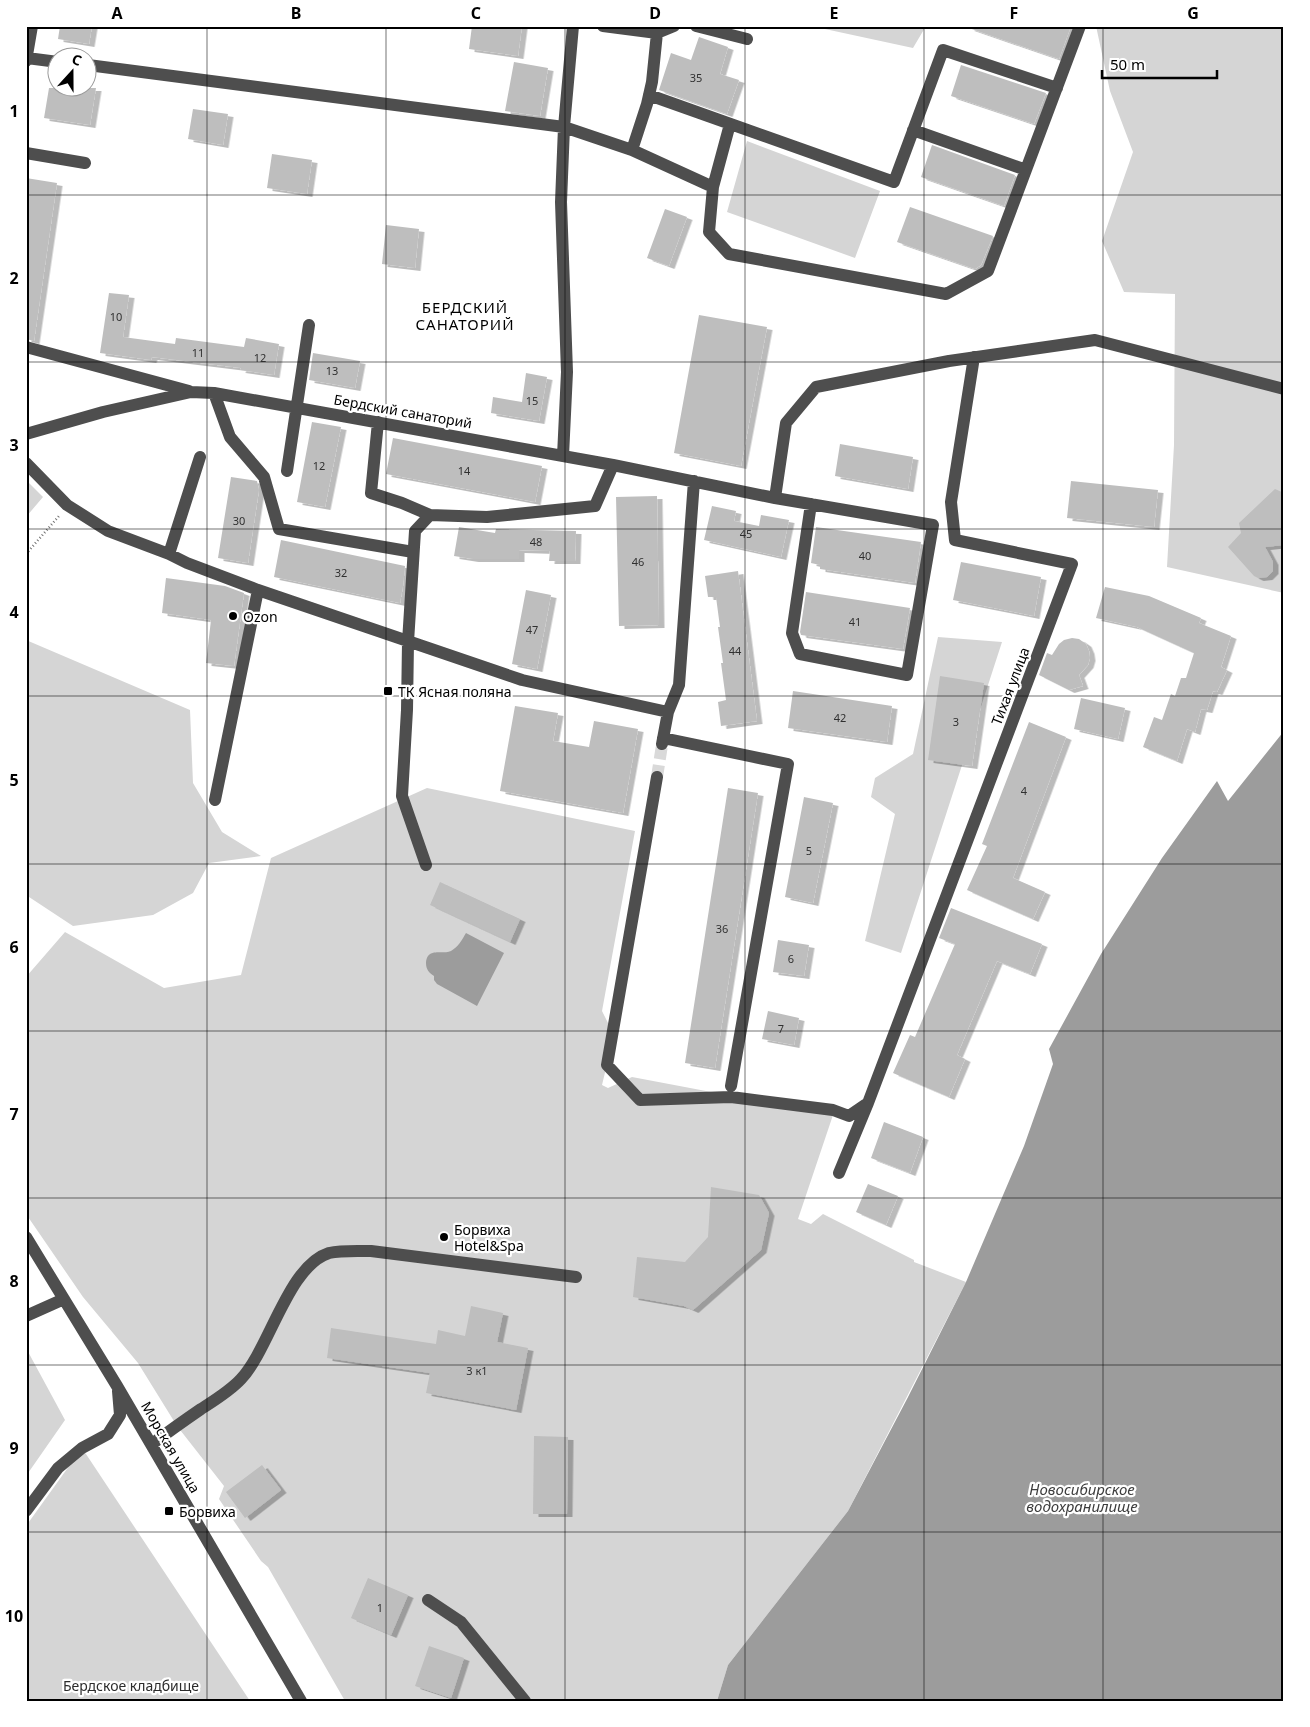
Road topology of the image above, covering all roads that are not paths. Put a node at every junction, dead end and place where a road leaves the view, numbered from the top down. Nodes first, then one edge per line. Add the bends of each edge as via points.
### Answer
1 (32, 26) edge
2 (573, 26) edge
3 (604, 26) edge
4 (674, 26) edge
5 (696, 26) edge
6 (1080, 26) edge
7 (657, 33) junction
8 (747, 39) dead end
9 (26, 59) edge
10 (48, 61) edge
11 (98, 66) edge
12 (1057, 88) junction
13 (648, 95) junction
14 (730, 124) junction
15 (564, 127) junction
16 (913, 130) junction
17 (632, 150) junction
18 (26, 153) edge
19 (85, 163) dead end
20 (1026, 170) junction
21 (713, 188) junction
22 (309, 325) dead end
23 (26, 347) edge
24 (974, 357) junction
25 (1284, 390) edge
26 (191, 392) junction
27 (214, 393) junction
28 (298, 408) junction
29 (378, 422) junction
30 (26, 434) edge
31 (563, 456) junction
32 (200, 457) dead end
33 (26, 463) edge
34 (613, 465) junction
35 (287, 470) dead end
36 (694, 481) junction
37 (776, 498) junction
38 (811, 504) junction
39 (430, 515) junction
40 (413, 552) junction
41 (169, 554) junction
42 (258, 590) junction
43 (408, 642) junction
44 (668, 712) junction
45 (656, 777) tunnel mouth
46 (215, 800) dead end
47 (426, 864) dead end
48 (731, 1086) dead end
49 (868, 1103) junction
50 (839, 1173) dead end
51 (26, 1237) edge
52 (576, 1277) dead end
53 (64, 1299) junction
54 (26, 1316) edge
55 (118, 1386) junction
56 (152, 1444) junction
57 (26, 1511) edge
58 (428, 1600) dead end
59 (301, 1701) edge
60 (525, 1701) edge

1 - 9 street
2 - 15 street
3 - 7 street
4 - 7 street
5 - 8 street
6 - 12 street
7 - 13 street
9 - 10 street
11 - 15 street
12 - 16 street via 944,50
12 - 20 street
13 - 14 street
13 - 17 street
14 - 16 street via 894,182
14 - 21 street
15 - 17 street
15 - 31 street via 561,202 567,372
16 - 20 street
17 - 21 street
18 - 19 street
20 - 21 street via 988,271 946,294 729,254 709,232
22 - 28 street
23 - 26 street
24 - 25 street via 1095,340
24 - 37 street via 816,387 786,423
24 - 49 street, Тихая улица via 951,502 955,540 1072,564
26 - 27 street, Бердский санаторий
26 - 30 street, Бердский санаторий
27 - 28 street, Бердский санаторий
27 - 40 street via 230,438 264,477 279,529
28 - 29 street, Бердский санаторий
28 - 35 street
29 - 31 street, Бердский санаторий
29 - 39 street via 372,493
31 - 34 street, Бердский санаторий
32 - 41 street
33 - 41 street via 68,506 108,531
34 - 36 street, Бердский санаторий
34 - 39 street via 595,506 487,517
36 - 37 street, Бердский санаторий
36 - 44 street via 679,685
37 - 38 street, Бердский санаторий
38 - 38 street, Бердский санаторий via 933,525 907,675 800,654 792,633
39 - 40 street via 415,531
40 - 43 street
41 - 42 street via 187,564
42 - 43 street
42 - 46 street
43 - 44 street via 522,680
43 - 47 street via 402,796
44 - 48 street via 663,742 788,764
45 - 49 street via 607,1065 640,1100 731,1097 833,1110 849,1116
49 - 50 street
51 - 53 street, Морская улица
52 - 56 street via 371,1250 328,1254 309,1265 293,1286 243,1377 231,1389
53 - 54 street
53 - 55 street, Морская улица
55 - 56 street, Морская улица
55 - 57 street via 120,1415 108,1434 82,1448 58,1468
56 - 59 street, Морская улица
58 - 60 street via 461,1622

